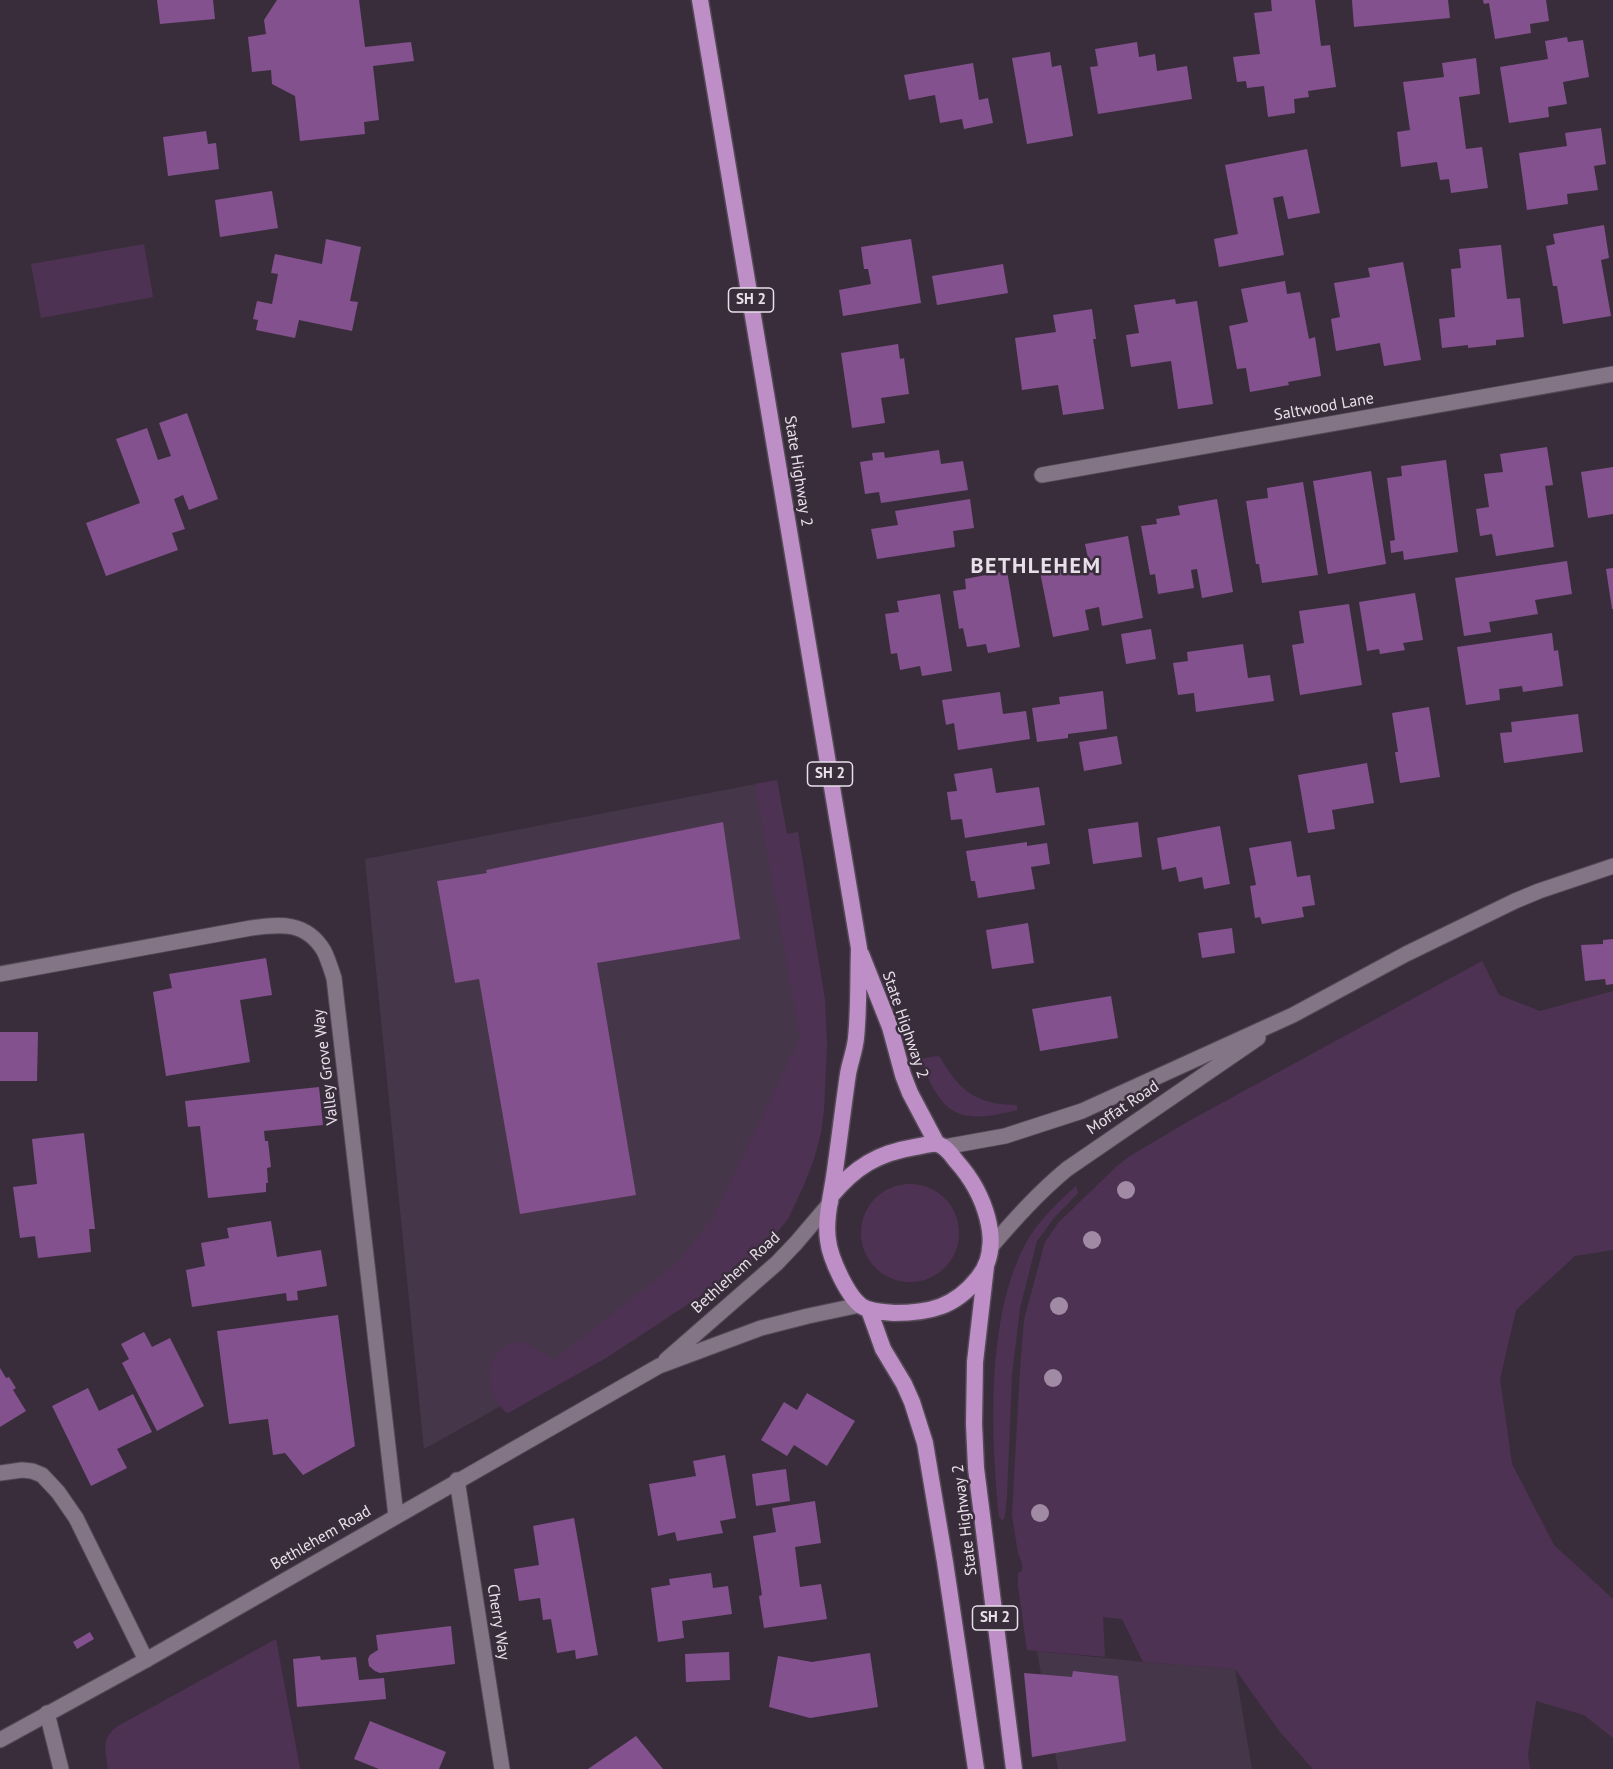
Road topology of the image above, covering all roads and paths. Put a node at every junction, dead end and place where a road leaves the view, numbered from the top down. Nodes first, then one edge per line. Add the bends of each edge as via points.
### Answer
1 (700, 0) edge
2 (1613, 374) edge
3 (1042, 475) dead end
4 (1613, 866) edge
5 (859, 948) junction
6 (0, 974) edge
7 (1293, 1015) junction
8 (940, 1146) junction
9 (831, 1199) junction
10 (990, 1249) junction
11 (986, 1266) junction
12 (865, 1308) junction
13 (659, 1366) junction
14 (0, 1473) edge
15 (457, 1480) junction
16 (396, 1516) junction
17 (146, 1660) junction
18 (47, 1713) junction
19 (0, 1740) edge
20 (61, 1769) edge
21 (502, 1769) edge
22 (976, 1769) edge
23 (1014, 1769) edge

1 - 5 highway, State Highway 2 / SH 2
2 - 3 street, Saltwood Lane
4 - 7 street, Moffat Road via 1515,901
5 - 8 highway, State Highway 2 / SH 2 via 890,1027 910,1093
5 - 9 highway, State Highway 2 / SH 2 via 856,1039
6 - 16 street, Valley Grove Way via 273,925 295,926 310,934 323,951 334,978
7 - 8 street, Moffat Road via 1082,1111 1005,1136
7 - 10 street, Moffat Road via 1067,1169 1034,1198
8 - 9 highway via 884,1154 853,1173
8 - 10 highway, SH 2 via 980,1195 989,1221
9 - 12 highway, SH 2 via 828,1240 834,1263 851,1294
9 - 13 street, Bethlehem Road via 777,1263
10 - 11 highway
11 - 12 highway via 963,1293 942,1307 891,1313
11 - 23 highway, State Highway 2 / SH 2 via 975,1362 975,1457
12 - 13 street, Bethlehem Road via 761,1328
12 - 22 highway, State Highway 2 / SH 2 via 912,1402 925,1443
13 - 15 street, Bethlehem Road
14 - 17 street via 33,1471 58,1492 76,1518
15 - 16 street, Bethlehem Road
15 - 21 street, Cherry Way
16 - 17 street, Bethlehem Road
17 - 18 street, Bethlehem Road
18 - 19 street, Bethlehem Road
18 - 20 street

